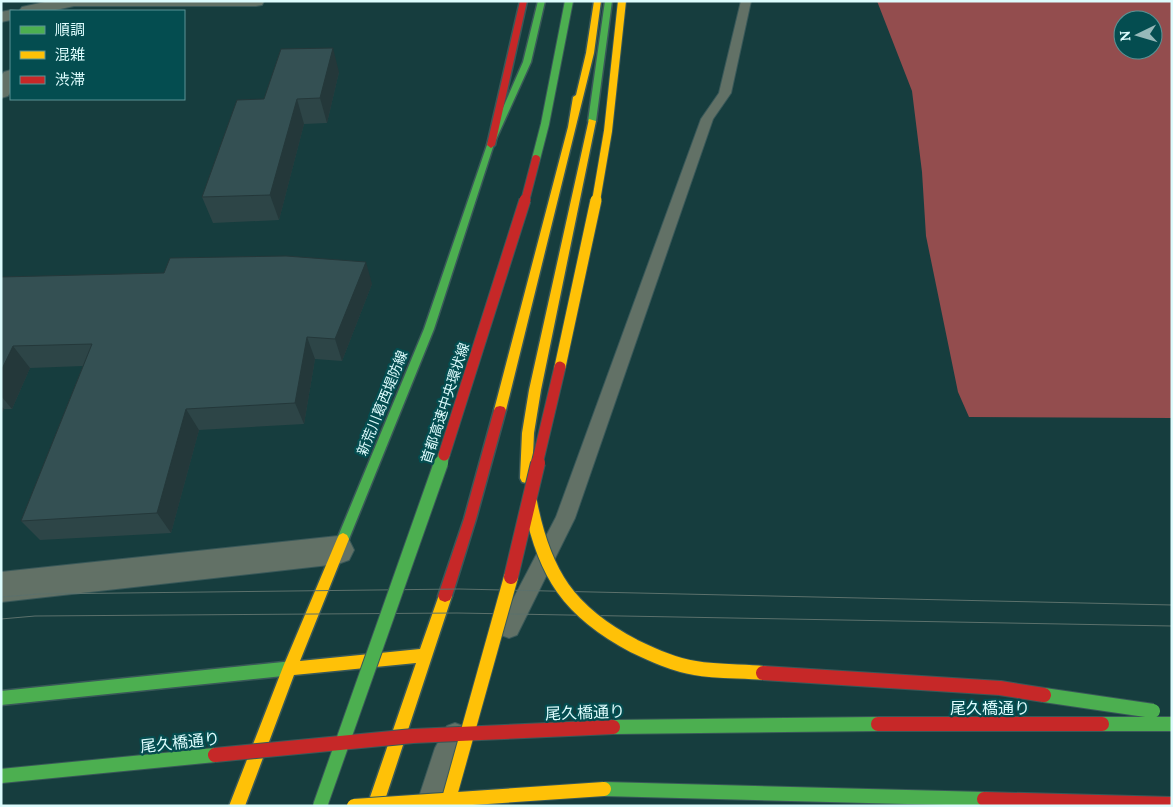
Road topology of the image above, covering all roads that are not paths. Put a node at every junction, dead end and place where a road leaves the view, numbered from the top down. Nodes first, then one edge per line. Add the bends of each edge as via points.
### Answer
1 (74, 1) edge
2 (256, 1) edge
3 (524, 1) edge
4 (542, 1) edge
5 (569, 1) edge
6 (589, 1) edge
7 (599, 1) edge
8 (609, 1) edge
9 (622, 1) edge
10 (746, 1) edge
11 (50, 9) edge
12 (604, 54) junction
13 (10, 78) edge
14 (1, 92) edge
15 (572, 127) junction
16 (492, 142) junction
17 (338, 550) junction
18 (1, 587) edge
19 (424, 655) junction
20 (290, 667) junction
21 (1, 698) edge
22 (1172, 714) edge
23 (1172, 724) edge
24 (1, 776) edge
25 (1172, 804) edge
26 (237, 806) edge
27 (320, 806) edge
28 (354, 806) edge
29 (375, 806) edge
30 (428, 806) edge
31 (447, 806) edge

1 - 2 street
1 - 11 street
3 - 16 main road, 新荒川葛西堤防線
4 - 16 main road via 527,62
5 - 27 main road, 首都高速中央環状線, bridge via 545,124 520,219 428,504
6 - 15 main road
7 - 12 main road
7 - 15 main road
8 - 12 main road
9 - 31 main road, bridge via 608,132 591,229 517,554
10 - 30 lane via 728,84 707,119 565,518 443,756
12 - 22 main road, bridge via 533,392 526,442 526,478 534,523 553,574 570,600 600,625 642,651 693,668 1000,688
13 - 14 street
15 - 19 main road via 470,519
16 - 17 main road, 新荒川葛西堤防線 via 428,329
17 - 18 street
17 - 20 main road, 新荒川葛西堤防線
19 - 20 main road
19 - 29 main road
20 - 21 main road
20 - 26 main road, 新荒川葛西堤防線
23 - 24 main road, 尾久橋通り, bridge via 595,727 413,736
25 - 28 main road, bridge via 598,789

